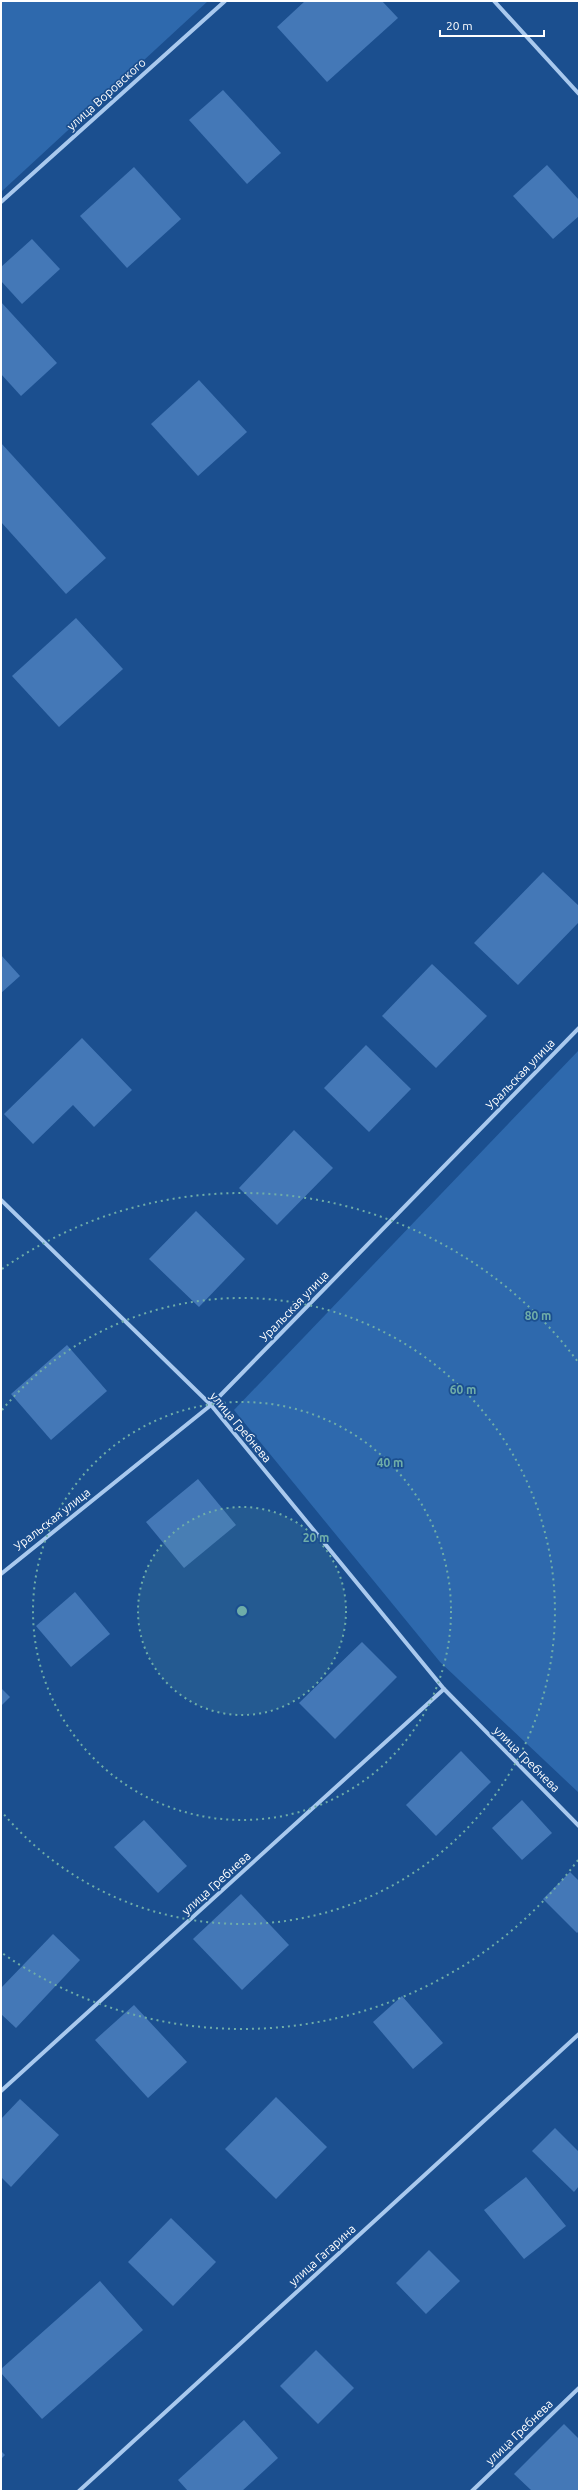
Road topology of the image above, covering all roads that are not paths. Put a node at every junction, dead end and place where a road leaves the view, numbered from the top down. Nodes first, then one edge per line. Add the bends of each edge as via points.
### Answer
1 (225, 1) edge
2 (494, 1) edge
3 (579, 94) edge
4 (1, 202) edge
5 (579, 1028) edge
6 (1, 1200) edge
7 (211, 1405) junction
8 (1, 1574) edge
9 (444, 1689) junction
10 (579, 1826) edge
11 (579, 2034) edge
12 (1, 2091) edge
13 (579, 2388) edge
14 (79, 2491) edge
15 (472, 2491) edge

1 - 4 street, улица Воровского
2 - 3 street
5 - 7 street, Уральская улица
6 - 7 street, улица Гребнева
7 - 8 street, Уральская улица
7 - 9 street, улица Гребнева
9 - 10 street, улица Гребнева
9 - 12 street, улица Гребнева
11 - 14 street, улица Гагарина
13 - 15 street, улица Гребнева

